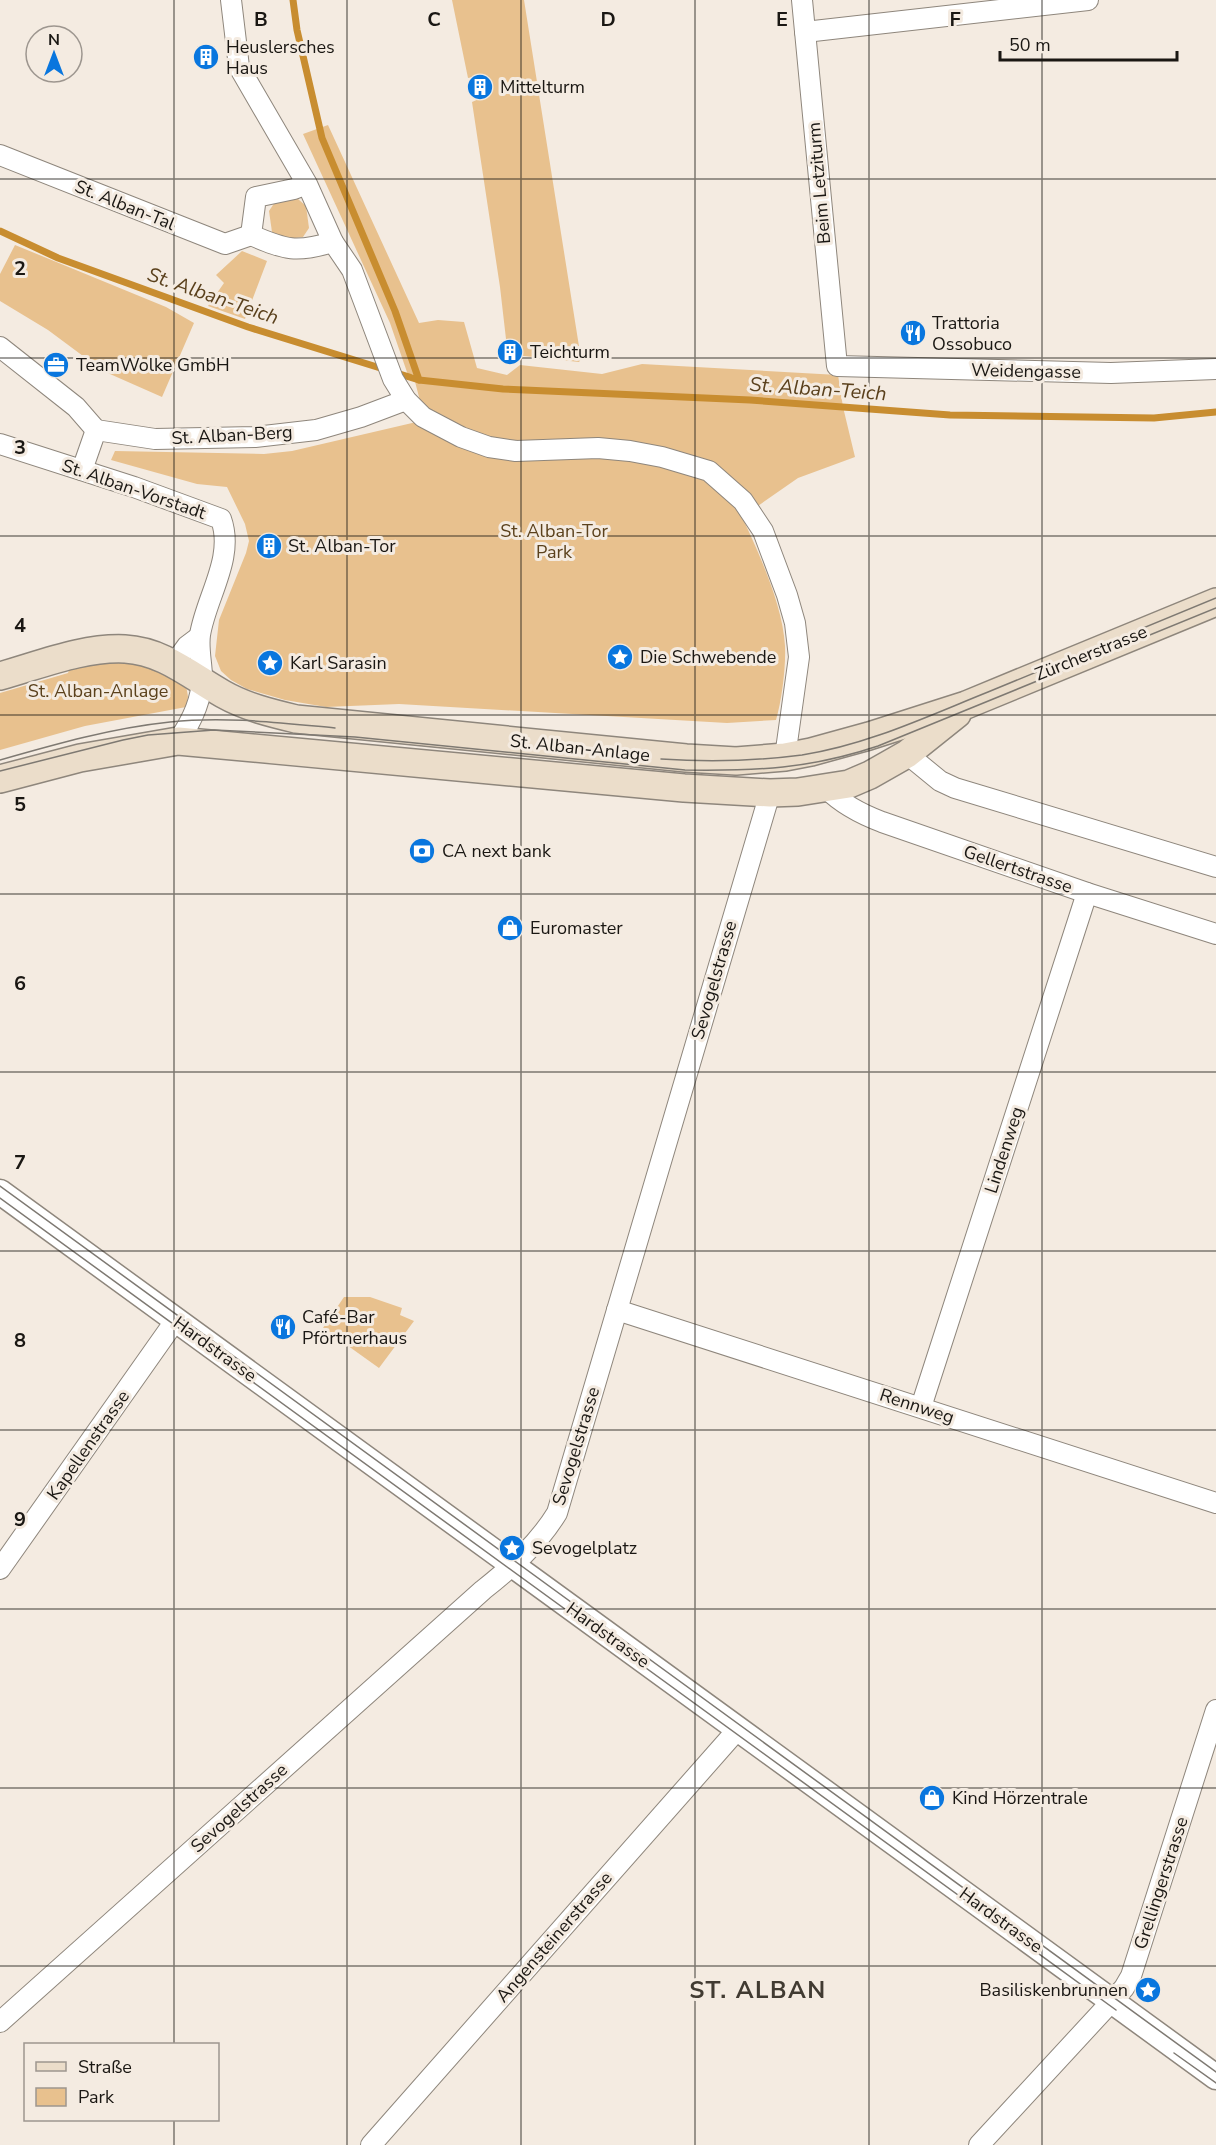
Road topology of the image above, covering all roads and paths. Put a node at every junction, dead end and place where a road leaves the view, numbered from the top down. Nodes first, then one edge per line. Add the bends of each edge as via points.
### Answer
1 (231, 0) edge
2 (802, 0) edge
3 (1088, 0) edge
4 (805, 32) junction
5 (0, 155) edge
6 (307, 184) junction
7 (251, 235) junction
8 (333, 242) junction
9 (0, 347) edge
10 (837, 366) joint
11 (1216, 369) edge
12 (406, 400) junction
13 (96, 430) junction
14 (0, 444) edge
15 (82, 470) junction
16 (1216, 602) edge
17 (199, 637) junction
18 (174, 664) junction
19 (0, 676) edge
20 (202, 680) junction
21 (966, 705) junction
22 (869, 736) junction
23 (178, 741) junction
24 (838, 745) junction
25 (907, 754) junction
26 (785, 757) junction
27 (0, 779) edge
28 (827, 789) junction
29 (770, 793) junction
30 (1216, 867) edge
31 (1087, 893) junction
32 (1216, 934) edge
33 (0, 1192) edge
34 (617, 1310) junction
35 (176, 1321) junction
36 (921, 1407) junction
37 (1216, 1503) edge
38 (514, 1565) junction
39 (0, 1569) edge
40 (1216, 1710) edge
41 (738, 1729) junction
42 (1112, 2001) junction
43 (0, 2022) edge
44 (1216, 2077) edge
45 (371, 2145) edge
46 (979, 2145) edge

1 - 6 street via 239,67
2 - 4 street, Beim Letziturm
3 - 4 street
4 - 10 street, Beim Letziturm
5 - 7 street, St. Alban-Tal via 225,244
6 - 7 street via 256,197
6 - 8 street
7 - 8 street via 278,246 307,250
8 - 12 street via 352,270 393,380
9 - 13 street via 76,407
10 - 11 street, Weidengasse via 1111,373
12 - 13 street, St. Alban-Berg via 315,430 255,437 155,439
12 - 26 street via 423,417 489,447 516,451 630,451 709,471 726,484 763,531 795,623 799,657
13 - 15 street
14 - 15 street, St. Alban-Vorstadt
15 - 17 street, St. Alban-Vorstadt via 221,519 224,555
16 - 21 main road, Zürcherstrasse
17 - 18 street, St. Alban-Vorstadt
17 - 20 street, St. Alban-Vorstadt
18 - 19 main road, St. Alban-Anlage via 143,651 109,649
18 - 20 main road, St. Alban-Anlage
20 - 23 street, St. Alban-Vorstadt via 191,720
20 - 26 main road, St. Alban-Anlage via 250,707 296,719 686,758 736,761
21 - 22 main road, Zürcherstrasse
21 - 25 main road, Zürcherstrasse
22 - 24 main road, Zürcherstrasse
22 - 25 main road via 889,742
23 - 27 main road, St. Alban-Anlage via 80,758
23 - 29 main road, St. Alban-Anlage
24 - 26 main road, Zürcherstrasse
24 - 28 main road via 828,769
25 - 28 main road, Zürcherstrasse via 870,775
25 - 30 street via 955,788
26 - 28 main road
26 - 29 main road
28 - 29 main road, Zürcherstrasse
28 - 31 street, Gellertstrasse via 861,814
29 - 34 street, Sevogelstrasse
31 - 32 street, Gellertstrasse
31 - 36 street, Lindenweg
33 - 35 street, Hardstrasse
34 - 36 street, Rennweg
34 - 38 street, Sevogelstrasse via 557,1513
35 - 38 street, Hardstrasse
35 - 39 street, Kapellenstrasse
36 - 37 street, Rennweg
38 - 41 street, Hardstrasse
38 - 43 street, Sevogelstrasse
40 - 42 street, Grellingerstrasse via 1131,1976
41 - 42 street, Hardstrasse
41 - 45 street, Angensteinerstrasse
42 - 44 street, Hardstrasse
42 - 46 street, Grellingerstrasse

